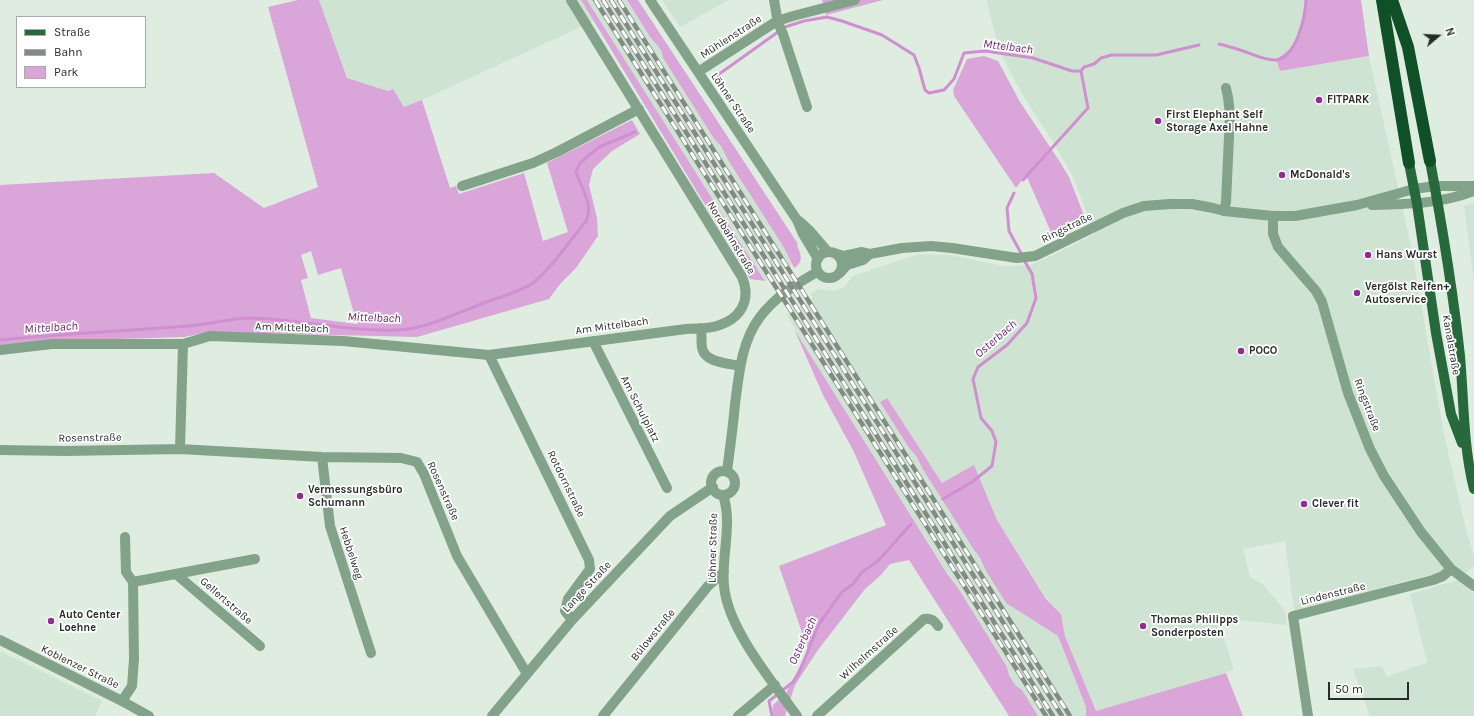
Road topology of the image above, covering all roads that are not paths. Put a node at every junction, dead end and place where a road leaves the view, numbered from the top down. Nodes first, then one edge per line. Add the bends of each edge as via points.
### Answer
1 (571, 0) edge
2 (650, 0) edge
3 (774, 0) edge
4 (855, 0) edge
5 (1382, 0) edge
6 (1392, 0) edge
7 (778, 22) junction
8 (698, 72) junction
9 (1226, 88) dead end
10 (807, 107) dead end
11 (639, 109) junction
12 (1430, 161) joint
13 (1409, 163) joint
14 (462, 186) dead end
15 (1435, 186) junction
16 (1474, 186) edge
17 (1414, 189) junction
18 (1474, 191) edge
19 (1438, 201) junction
20 (1417, 204) junction
21 (1357, 205) junction
22 (1224, 211) junction
23 (1273, 216) junction
24 (797, 220) junction
25 (831, 253) junction
26 (870, 254) junction
27 (818, 259) junction
28 (818, 272) junction
29 (840, 272) junction
30 (702, 328) junction
31 (593, 341) junction
32 (183, 344) junction
33 (0, 350) edge
34 (489, 355) junction
35 (740, 366) junction
36 (180, 449) junction
37 (0, 450) edge
38 (322, 457) junction
39 (1467, 459) junction
40 (727, 471) junction
41 (667, 488) dead end
42 (713, 488) junction
43 (1474, 489) edge
44 (723, 495) junction
45 (125, 537) dead end
46 (255, 559) dead end
47 (1451, 569) junction
48 (724, 572) junction
49 (176, 574) junction
50 (133, 582) junction
51 (1474, 586) edge
52 (572, 620) junction
53 (938, 626) dead end
54 (0, 640) edge
55 (260, 646) dead end
56 (371, 653) dead end
57 (527, 674) junction
58 (777, 688) junction
59 (122, 701) junction
60 (149, 716) edge
61 (492, 716) edge
62 (604, 716) edge
63 (738, 716) edge
64 (797, 716) edge
65 (817, 716) edge
66 (1308, 716) edge

1 - 11 street, Nordbahnstraße
2 - 8 street, Löhner Straße
3 - 7 street
4 - 7 street, Mühlenstraße
5 - 13 highway
6 - 12 highway via 1408,47
7 - 8 street, Mühlenstraße
7 - 10 street, Mühlenstraße
8 - 24 street, Löhner Straße
9 - 22 street via 1230,115
11 - 14 street via 533,163
11 - 30 street, Nordbahnstraße via 744,283 745,298 736,316 717,326
12 - 15 main road, Kanalstraße
13 - 17 main road, Kanalstraße
15 - 16 street, Ringstraße
15 - 17 street, Ringstraße
15 - 19 main road, Kanalstraße
17 - 20 main road, Kanalstraße
17 - 21 street, Ringstraße
18 - 19 street, Ringstraße
19 - 20 street, Ringstraße
19 - 39 main road, Kanalstraße via 1460,357
20 - 21 street, Ringstraße
20 - 39 main road, Kanalstraße via 1451,414
21 - 23 street, Ringstraße via 1295,216
22 - 23 street, Ringstraße
22 - 26 street, Ringstraße via 1192,204 1144,206 1028,257 1017,258 931,246
23 - 47 street, Ringstraße via 1273,234 1278,247 1316,291 1322,302 1348,393 1384,476 1421,532
24 - 25 street, Löhner Straße
24 - 27 street, Löhner Straße
25 - 26 street, Ringstraße via 844,256 862,252
25 - 27 street via 823,253
25 - 29 street via 838,256 842,264
26 - 29 street, Ringstraße via 863,260 847,265
27 - 28 street
28 - 29 street via 829,279
28 - 35 street via 790,288 766,310 752,330
30 - 31 street, Am Mittelbach
30 - 35 street via 702,347 708,357
31 - 34 street, Am Mittelbach
31 - 41 street, Am Schulplatz
32 - 33 street, Am Mittelbach via 52,344
32 - 34 street, Am Mittelbach via 210,336 343,341
32 - 36 street
34 - 52 street, Rotdornstraße via 590,560 590,569 568,599 565,611
35 - 40 street
36 - 37 street, Rosenstraße
36 - 38 street, Rosenstraße
38 - 56 street, Hebbelweg via 330,526
38 - 57 street, Rosenstraße via 401,458 417,462 458,556
39 - 43 main road, Kanalstraße
40 - 42 street via 713,476
40 - 44 street via 733,476 735,486
42 - 44 street
42 - 52 street, Lange Straße via 670,516
44 - 48 street, Löhner Straße via 727,519
45 - 50 street via 126,572
46 - 49 street, Gellertstraße
47 - 51 street, Ringstraße
47 - 66 street, Lindenstraße via 1433,580 1293,616
48 - 58 street, Löhner Straße via 726,598 733,620
48 - 62 street, Bülowstraße via 708,586
49 - 50 street, Gellertstraße
49 - 55 street, Gellertstraße
50 - 59 street via 132,686
52 - 57 street, Lange Straße
53 - 65 street, Wilhelmstraße via 930,618 924,619
54 - 59 street, Koblenzer Straße
57 - 61 street, Lange Straße
58 - 63 street
58 - 64 street
59 - 60 street, Koblenzer Straße

